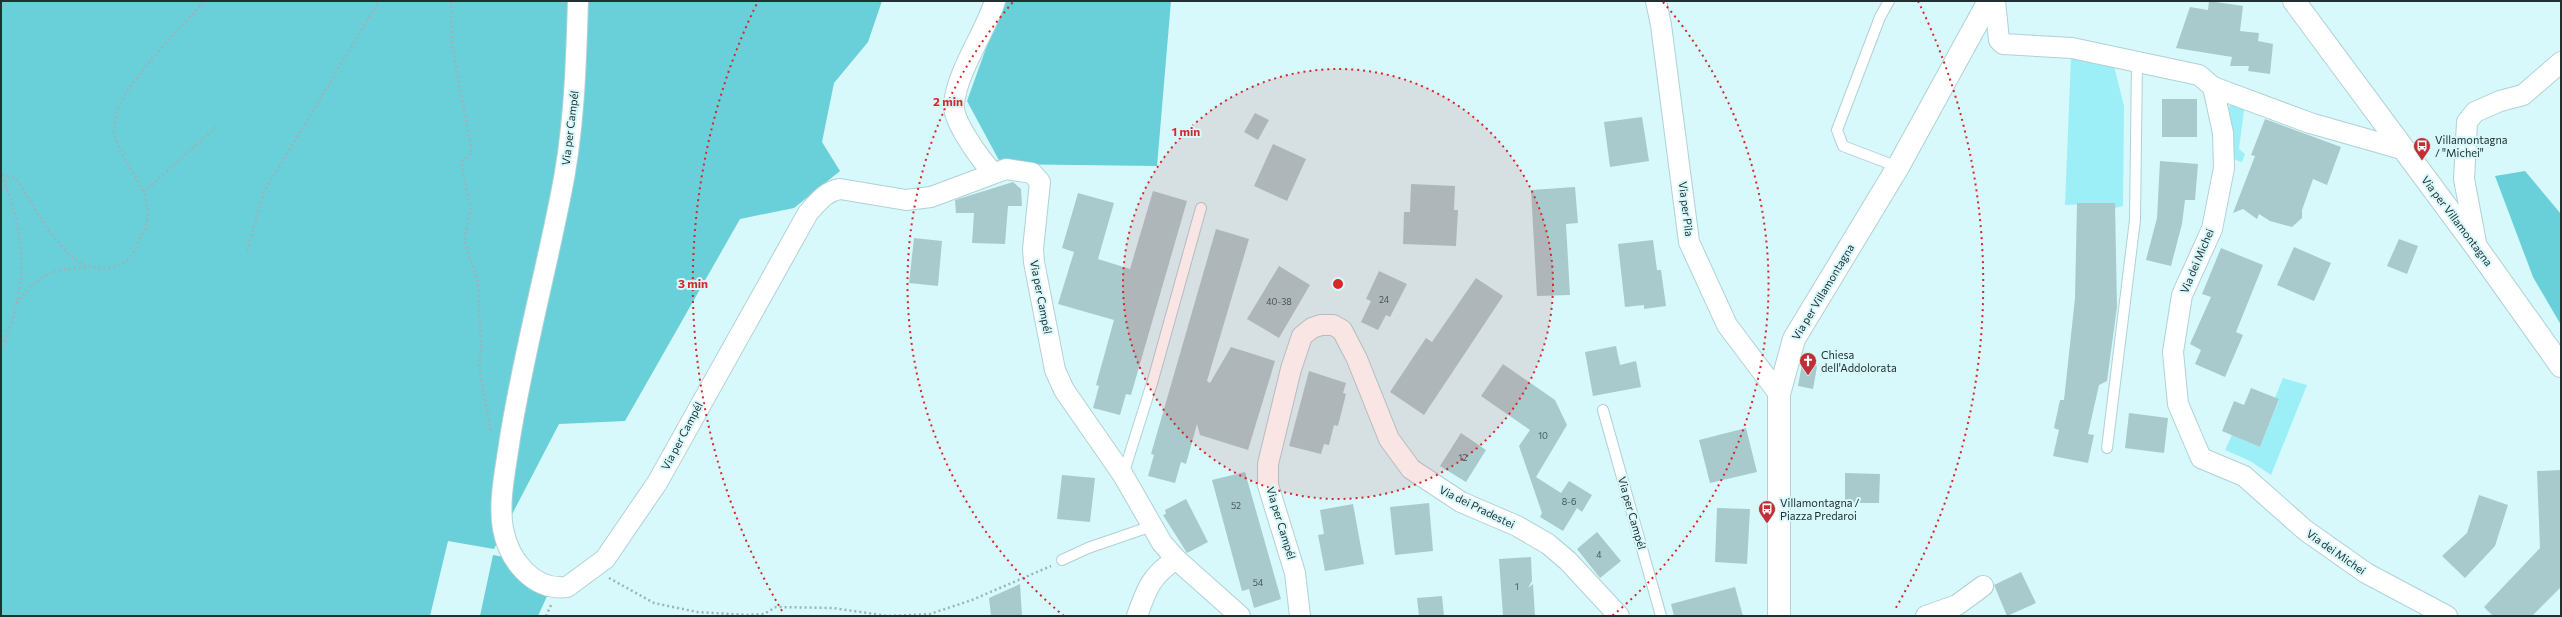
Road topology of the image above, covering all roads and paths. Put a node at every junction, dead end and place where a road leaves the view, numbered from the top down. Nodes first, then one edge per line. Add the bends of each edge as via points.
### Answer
1 (204, 1) edge
2 (378, 1) edge
3 (451, 1) edge
4 (578, 1) edge
5 (994, 1) edge
6 (1656, 1) edge
7 (1889, 1) edge
8 (1989, 1) edge
9 (1995, 1) edge
10 (2294, 1) edge
11 (2137, 61) junction
12 (2561, 62) edge
13 (2213, 87) junction
14 (217, 126) dead end
15 (2405, 150) junction
16 (1898, 167) junction
17 (992, 173) junction
18 (1, 174) edge
19 (144, 192) junction
20 (1201, 208) dead end
21 (2477, 248) junction
22 (247, 251) dead end
23 (89, 268) junction
24 (16, 304) junction
25 (1321, 324) joint
26 (1, 346) edge
27 (2561, 366) edge
28 (1779, 394) junction
29 (1603, 410) dead end
30 (492, 436) dead end
31 (2107, 448) dead end
32 (1123, 475) junction
33 (1152, 526) junction
34 (1176, 559) junction
35 (1062, 560) joint
36 (594, 569) junction
37 (1983, 586) dead end
38 (1137, 616) edge
39 (1240, 616) edge
40 (1300, 616) edge
41 (1619, 616) edge
42 (1661, 616) edge
43 (1779, 616) edge
44 (1926, 616) edge
45 (2447, 616) edge

1 - 19 path via 147,66 129,89 119,108 114,127 116,140
2 - 22 path via 264,192
3 - 30 path via 452,45 472,153 462,162 471,209 464,240 478,281 480,367 487,421
4 - 36 street, Via per Campél via 571,134 560,200 520,378 504,473 503,528 514,559 523,571 545,585 567,587
5 - 17 street via 959,85 954,105 961,126 976,155
6 - 28 street, Via per Pila via 1690,242 1727,325
7 - 16 lane via 1880,17 1837,130 1843,146
8 - 16 street, Via per Villamontagna
9 - 11 street via 1999,40 2003,44 2072,48
10 - 15 street, Via per Villamontagna
11 - 13 street via 2199,75
11 - 31 lane via 2135,220
12 - 21 street via 2523,95 2500,101 2475,112 2467,122 2464,179
13 - 15 street via 2310,123
13 - 45 street, Via dei Michei via 2223,133 2224,168 2212,229 2182,295 2173,352 2178,404 2201,458 2244,476 2305,530 2366,573
14 - 19 path
15 - 21 street, Via per Villamontagna
16 - 28 street, Via per Villamontagna via 1794,339
17 - 32 street, Via per Campél via 1006,169 1032,173 1040,182 1033,256 1055,370 1074,407 1102,442
17 - 36 street, Via per Campél via 931,197 906,200 840,189 824,196 808,213 656,484 622,538
18 - 23 path via 15,178 29,196 44,225 72,257
18 - 24 path via 22,240 21,283
19 - 23 path via 147,220 136,249 125,264 108,268
20 - 32 lane via 1160,357
21 - 27 street, Via per Villamontagna
23 - 24 path via 52,271 39,280
24 - 26 path via 9,332
25 - 40 street, Via per Campél via 1302,336 1291,369 1268,464 1268,485 1295,573
25 - 41 street, Via dei Pradestei via 1333,325 1342,330 1357,359 1389,439 1412,469 1461,502 1511,523 1548,544 1568,560
28 - 43 street, Via per Villamontagna
29 - 42 lane, Via per Campél
32 - 33 street, Via per Campél
33 - 34 street, Via per Campél
33 - 35 lane via 1088,548
34 - 38 street via 1159,571 1148,586
34 - 39 street, Via per Campél
35 - 36 path via 1012,584 930,614 888,616 833,608 776,607 764,614 747,615 697,612 654,603
37 - 44 street via 1957,605

